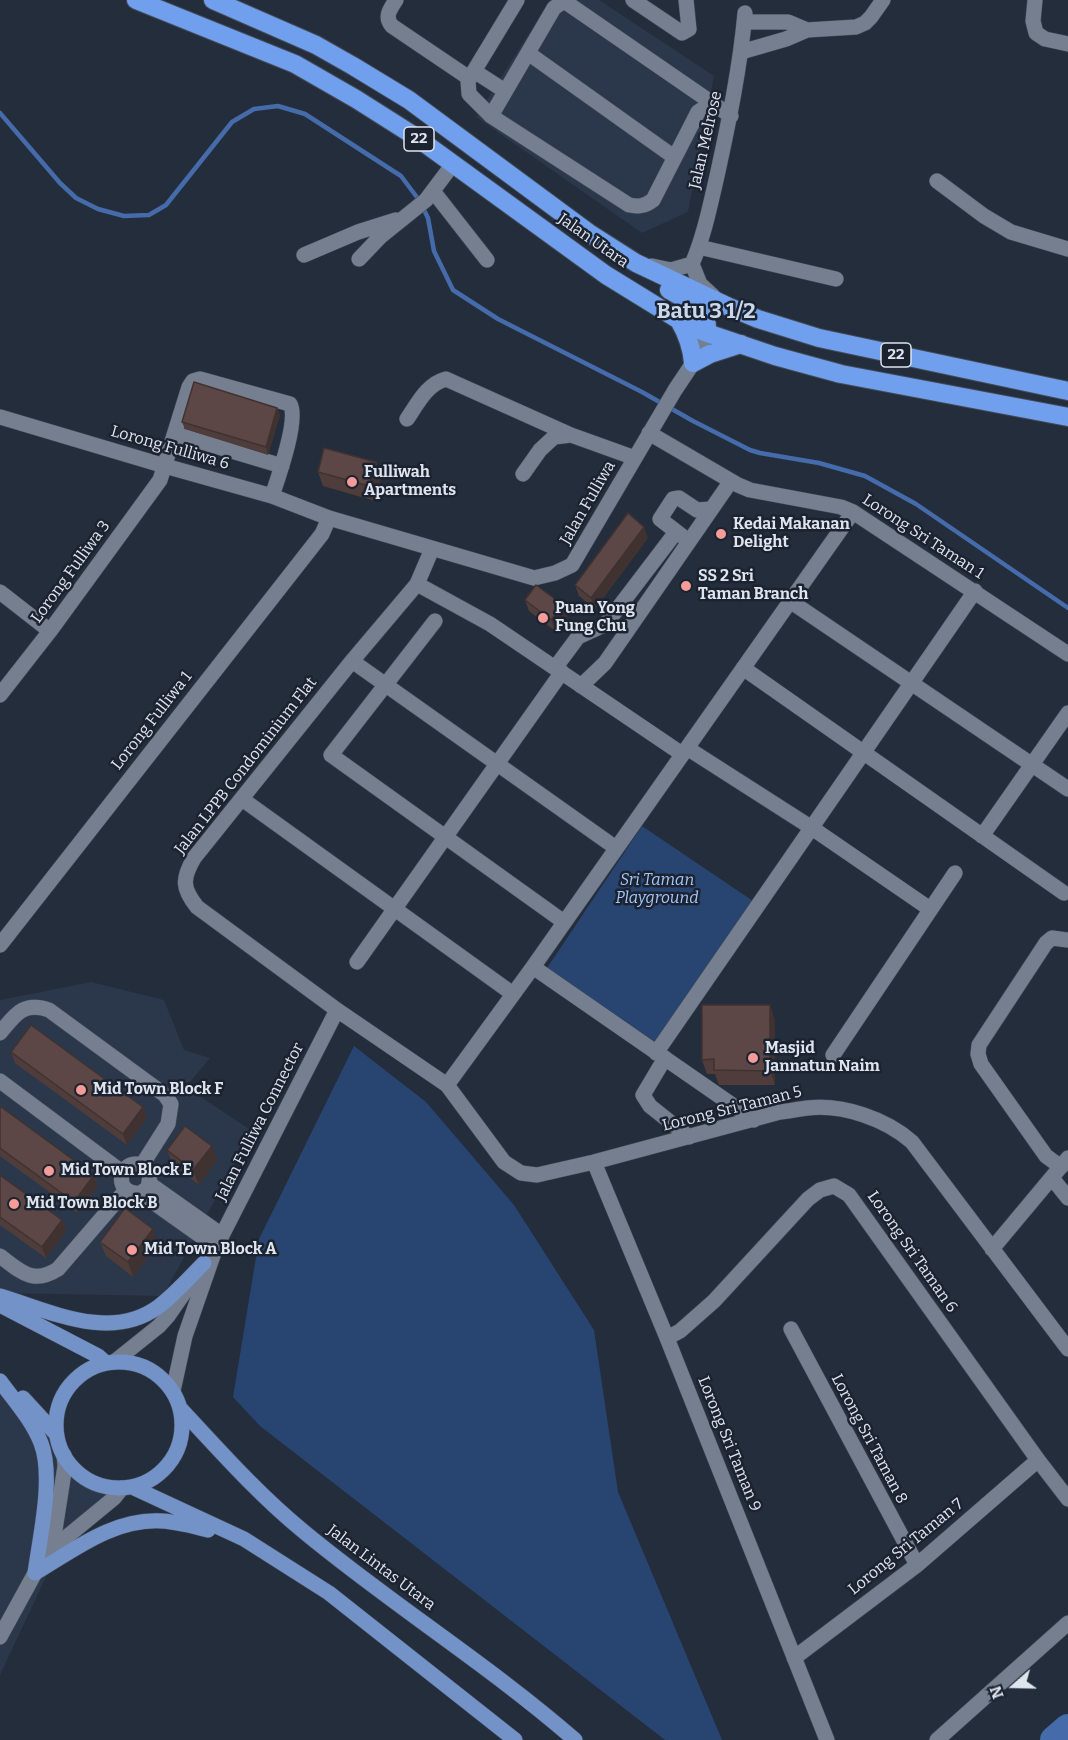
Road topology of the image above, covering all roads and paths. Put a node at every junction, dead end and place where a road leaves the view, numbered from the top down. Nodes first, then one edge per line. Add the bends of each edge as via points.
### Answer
1 (136, 0) edge
2 (213, 0) edge
3 (396, 0) edge
4 (517, 0) edge
5 (686, 0) edge
6 (883, 0) edge
7 (1035, 0) edge
8 (642, 3) edge
9 (807, 30) junction
10 (1068, 44) edge
11 (741, 52) junction
12 (528, 53) junction
13 (472, 75) junction
14 (691, 89) junction
15 (505, 91) junction
16 (716, 106) junction
17 (491, 116) junction
18 (731, 116) junction
19 (694, 118) junction
20 (674, 157) junction
21 (453, 164) junction
22 (937, 181) dead end
23 (420, 204) junction
24 (699, 247) junction
25 (1068, 249) edge
26 (304, 255) dead end
27 (358, 259) dead end
28 (487, 260) dead end
29 (636, 263) junction
30 (693, 264) junction
31 (836, 279) dead end
32 (727, 306) junction
33 (679, 320) junction
34 (707, 333) junction
35 (741, 344) junction
36 (693, 363) junction
37 (1068, 391) edge
38 (0, 417) edge
39 (1068, 417) edge
40 (407, 419) dead end
41 (650, 433) junction
42 (175, 434) junction
43 (570, 435) junction
44 (635, 458) junction
45 (165, 466) junction
46 (282, 466) junction
47 (523, 474) dead end
48 (731, 481) junction
49 (272, 496) junction
50 (711, 509) junction
51 (853, 512) junction
52 (329, 518) junction
53 (682, 536) junction
54 (432, 549) junction
55 (417, 584) junction
56 (975, 591) junction
57 (0, 592) edge
58 (790, 602) junction
59 (435, 621) dead end
60 (50, 631) junction
61 (1068, 654) edge
62 (352, 661) junction
63 (743, 668) junction
64 (559, 670) junction
65 (911, 683) junction
66 (385, 684) junction
67 (581, 686) junction
68 (0, 695) edge
69 (1068, 713) edge
70 (684, 751) junction
71 (863, 753) junction
72 (497, 764) junction
73 (1032, 765) junction
74 (1068, 789) edge
75 (242, 799) junction
76 (812, 828) junction
77 (982, 836) junction
78 (445, 838) junction
79 (616, 848) junction
80 (955, 873) dead end
81 (1064, 893) dead end
82 (395, 909) junction
83 (930, 909) junction
84 (564, 922) junction
85 (1068, 940) edge
86 (0, 945) edge
87 (357, 962) dead end
88 (533, 967) junction
89 (513, 994) junction
90 (337, 1010) junction
91 (0, 1034) edge
92 (833, 1055) dead end
93 (661, 1056) junction
94 (0, 1081) edge
95 (447, 1085) junction
96 (754, 1120) junction
97 (689, 1137) junction
98 (594, 1162) junction
99 (142, 1165) junction
100 (1060, 1168) edge
101 (122, 1172) junction
102 (139, 1189) junction
103 (1068, 1198) edge
104 (217, 1244) junction
105 (992, 1249) junction
106 (0, 1256) edge
107 (204, 1263) junction
108 (0, 1296) edge
109 (0, 1305) edge
110 (790, 1329) dead end
111 (667, 1338) junction
112 (1068, 1349) edge
113 (110, 1362) junction
114 (0, 1373) edge
115 (0, 1381) edge
116 (172, 1391) junction
117 (180, 1408) junction
118 (57, 1436) junction
119 (64, 1455) junction
120 (1038, 1460) junction
121 (127, 1488) junction
122 (1068, 1499) edge
123 (244, 1539) junction
124 (52, 1549) junction
125 (916, 1565) junction
126 (35, 1573) junction
127 (1068, 1623) edge
128 (0, 1637) edge
129 (794, 1658) junction
130 (515, 1740) edge
131 (575, 1740) edge
132 (827, 1740) edge
133 (937, 1740) edge

1 - 21 highway, Jalan Utara / 22 via 295,64 416,137
2 - 29 highway, Jalan Utara / 22 via 316,45 410,100 589,233
3 - 13 street via 387,18 392,27
4 - 13 street
5 - 8 street via 686,32 677,31
6 - 9 street, Jalan Melrose via 871,18 856,27
7 - 10 street via 1036,33
9 - 11 street
9 - 11 street, Jalan Melrose via 788,22 744,17
11 - 18 street, Jalan Melrose
12 - 14 street via 554,8 567,3
12 - 15 street
12 - 20 street
13 - 15 street
13 - 17 street via 469,94
14 - 16 street
14 - 19 street via 696,104
15 - 17 street
16 - 18 street
16 - 19 street via 702,108
17 - 20 street via 629,205 638,207 653,200
18 - 24 street, Jalan Melrose
19 - 20 street
21 - 23 street
21 - 33 highway, Jalan Utara / 22 via 606,275
22 - 25 street via 1011,232
23 - 26 street
23 - 27 street
23 - 28 street
24 - 30 street, Jalan Melrose
24 - 31 street
29 - 30 street via 671,270
29 - 32 highway, Jalan Utara / 22
29 - 34 highway via 659,284 696,307 705,317
30 - 32 street via 700,284
32 - 37 highway, Jalan Utara / 22 via 819,338
33 - 34 highway, Jalan Utara / 22
33 - 36 highway via 693,351
34 - 35 highway, Jalan Utara / 22
34 - 36 street, Jalan Fulliwa
35 - 36 highway
35 - 39 highway, Jalan Utara / 22 via 841,374
36 - 41 street, Jalan Fulliwa
38 - 45 street, Lorong Fulliwa 6
40 - 43 street via 429,388 446,379
41 - 44 street, Jalan Fulliwa
41 - 48 street, Lorong Sri Taman 1
42 - 45 street, Lorong Fulliwa 3
42 - 46 street
42 - 46 street, Lorong Fulliwa 3 via 189,387 200,379 290,404 294,415
43 - 44 street
43 - 47 street via 554,437
44 - 54 street, Jalan Fulliwa via 573,565 534,578
45 - 49 street, Lorong Fulliwa 6
45 - 60 street, Lorong Fulliwa 3 via 160,480
46 - 49 street
48 - 50 street
48 - 51 street, Lorong Sri Taman 1 via 750,490
49 - 52 street, Lorong Fulliwa 6
50 - 53 street
50 - 53 street via 697,510 676,497 660,519
51 - 56 street, Lorong Sri Taman 1
51 - 58 street
52 - 54 street, Jalan Fulliwa
52 - 86 street, Lorong Fulliwa 1 via 322,534
53 - 64 street via 609,620 578,637
53 - 67 street via 605,663
54 - 55 street, Jalan LPPB Condominium Flat
55 - 62 street, Jalan LPPB Condominium Flat
55 - 64 street via 490,624
56 - 61 street, Lorong Sri Taman 1
56 - 65 street
57 - 60 street
58 - 63 street
58 - 65 street
59 - 66 street
60 - 68 street, Lorong Fulliwa 3
62 - 66 street
62 - 75 street, Jalan LPPB Condominium Flat
63 - 70 street
63 - 71 street
64 - 67 street
64 - 72 street
65 - 71 street
65 - 73 street
66 - 72 street
66 - 78 street via 331,755
67 - 70 street
69 - 73 street
70 - 76 street
70 - 79 street
71 - 76 street
71 - 77 street
72 - 78 street
72 - 79 street
73 - 74 street
73 - 77 street
75 - 82 street
75 - 90 street, Jalan LPPB Condominium Flat via 194,858 187,870 186,893 197,907
76 - 83 street
76 - 93 street
77 - 81 street
78 - 82 street
78 - 84 street
79 - 84 street
80 - 83 street
82 - 87 street
82 - 89 street
83 - 92 street
84 - 88 street
85 - 100 street via 1052,939 1046,944 979,1045 978,1054 981,1065 1046,1156
88 - 89 street
88 - 93 street
89 - 95 street
90 - 95 street, Jalan LPPB Condominium Flat
90 - 104 street, Jalan Fulliwa Connector
91 - 99 street via 19,1011 38,1006 49,1010 165,1095 171,1104 168,1124
93 - 96 street
93 - 97 street via 643,1095 650,1106
94 - 101 street
95 - 98 street, Lorong Sri Taman 5 via 512,1168 537,1175
96 - 97 street, Lorong Sri Taman 5
96 - 105 street, Lorong Sri Taman 5 via 810,1107 860,1115 889,1126 912,1142
97 - 98 street, Lorong Sri Taman 5
98 - 111 street, Lorong Sri Taman 9
99 - 101 street via 129,1166
99 - 102 street via 150,1175
100 - 103 street
100 - 105 street
101 - 102 street via 121,1182
102 - 104 street
102 - 106 street via 47,1276 22,1272
104 - 107 street, Jalan Fulliwa Connector
104 - 116 street, Jalan Fulliwa Connector via 185,1336
105 - 112 street, Lorong Sri Taman 5
107 - 108 main road via 158,1307 126,1323 89,1323
107 - 113 street, Jalan Fulliwa Connector via 168,1316 146,1338
109 - 113 main road
110 - 125 street, Lorong Sri Taman 8
111 - 120 street, Lorong Sri Taman 6 via 714,1301 808,1198 834,1186 849,1195
111 - 129 street, Lorong Sri Taman 9
113 - 116 main road via 148,1368
113 - 118 main road via 84,1372 67,1389 57,1411
114 - 118 main road
115 - 126 main road via 41,1443 45,1461 47,1482
116 - 117 main road
117 - 121 main road via 182,1429 178,1449 167,1467 151,1480
117 - 131 main road, Jalan Lintas Utara via 247,1480 303,1531 539,1708
118 - 119 main road
119 - 121 main road via 79,1473 99,1485
119 - 124 street
120 - 122 street, Lorong Sri Taman 6
120 - 125 street, Lorong Sri Taman 7
121 - 123 main road
121 - 124 street
123 - 126 main road via 184,1524 142,1521 100,1534
123 - 130 main road via 329,1593
124 - 126 street
125 - 129 street, Lorong Sri Taman 7
126 - 128 street
127 - 133 street
129 - 132 street, Lorong Sri Taman 9

